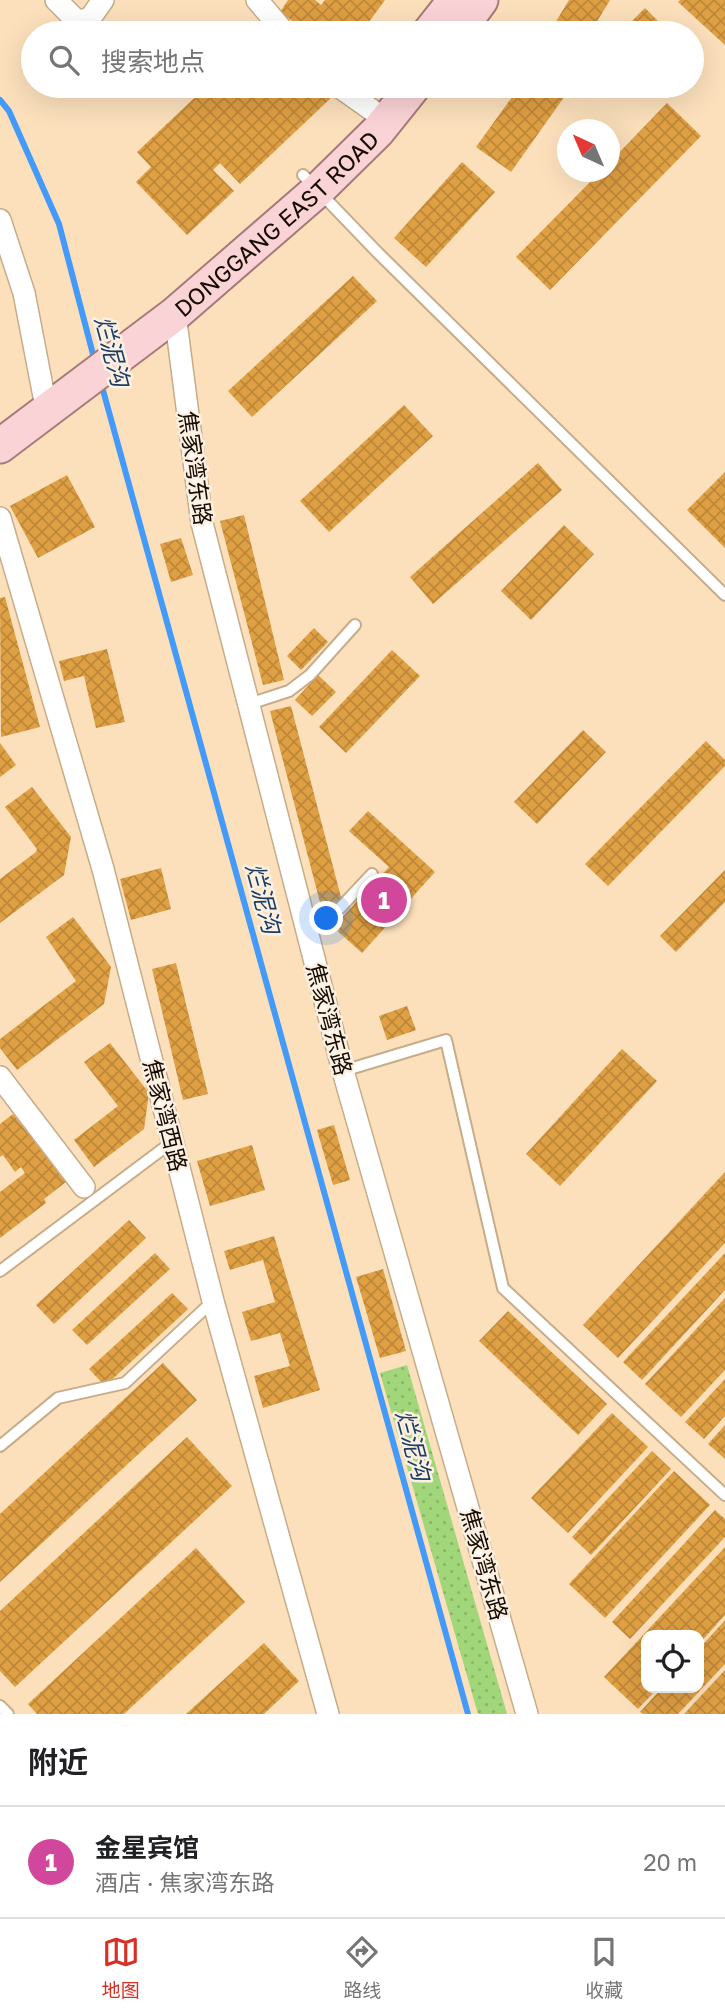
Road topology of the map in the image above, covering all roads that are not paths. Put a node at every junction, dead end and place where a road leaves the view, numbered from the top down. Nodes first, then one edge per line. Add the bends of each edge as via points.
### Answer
1 (56, 0) edge
2 (103, 0) edge
3 (257, 0) edge
4 (455, 0) edge
5 (481, 0) edge
6 (80, 21) edge
7 (85, 21) edge
8 (275, 21) edge
9 (438, 21) edge
10 (466, 21) edge
11 (381, 104) edge
12 (310, 183) junction
13 (0, 220) edge
14 (175, 314) junction
15 (124, 341) junction
16 (56, 392) junction
17 (0, 419) edge
18 (0, 446) edge
19 (0, 518) edge
20 (725, 595) edge
21 (355, 625) dead end
22 (249, 704) junction
23 (372, 874) dead end
24 (308, 932) junction
25 (343, 1071) junction
26 (0, 1077) edge
27 (172, 1142) junction
28 (84, 1186) dead end
29 (0, 1271) edge
30 (213, 1301) junction
31 (0, 1446) edge
32 (725, 1495) edge
33 (0, 1706) edge
34 (8, 1714) edge
35 (328, 1714) edge
36 (527, 1714) edge

1 - 6 street
2 - 7 street
3 - 8 street
4 - 9 main road
5 - 10 main road
11 - 12 main road, DONGGANG EAST ROAD
12 - 14 main road, DONGGANG EAST ROAD
12 - 15 main road, DONGGANG EAST ROAD via 162,298
12 - 20 lane
13 - 16 street
14 - 15 main road, DONGGANG EAST ROAD
14 - 22 street, 焦家湾东路 via 202,523
15 - 16 main road
16 - 17 main road
16 - 18 main road
19 - 27 street, 焦家湾西路 via 103,869
21 - 22 lane via 310,675 289,691
22 - 24 street, 焦家湾东路
23 - 24 lane via 341,908
24 - 25 street, 焦家湾东路
25 - 32 lane via 446,1041 503,1288
25 - 36 street, 焦家湾东路
26 - 28 street
27 - 29 lane
27 - 30 street, 焦家湾西路
30 - 31 lane via 125,1382 58,1398
30 - 35 street, 焦家湾西路
33 - 34 lane

